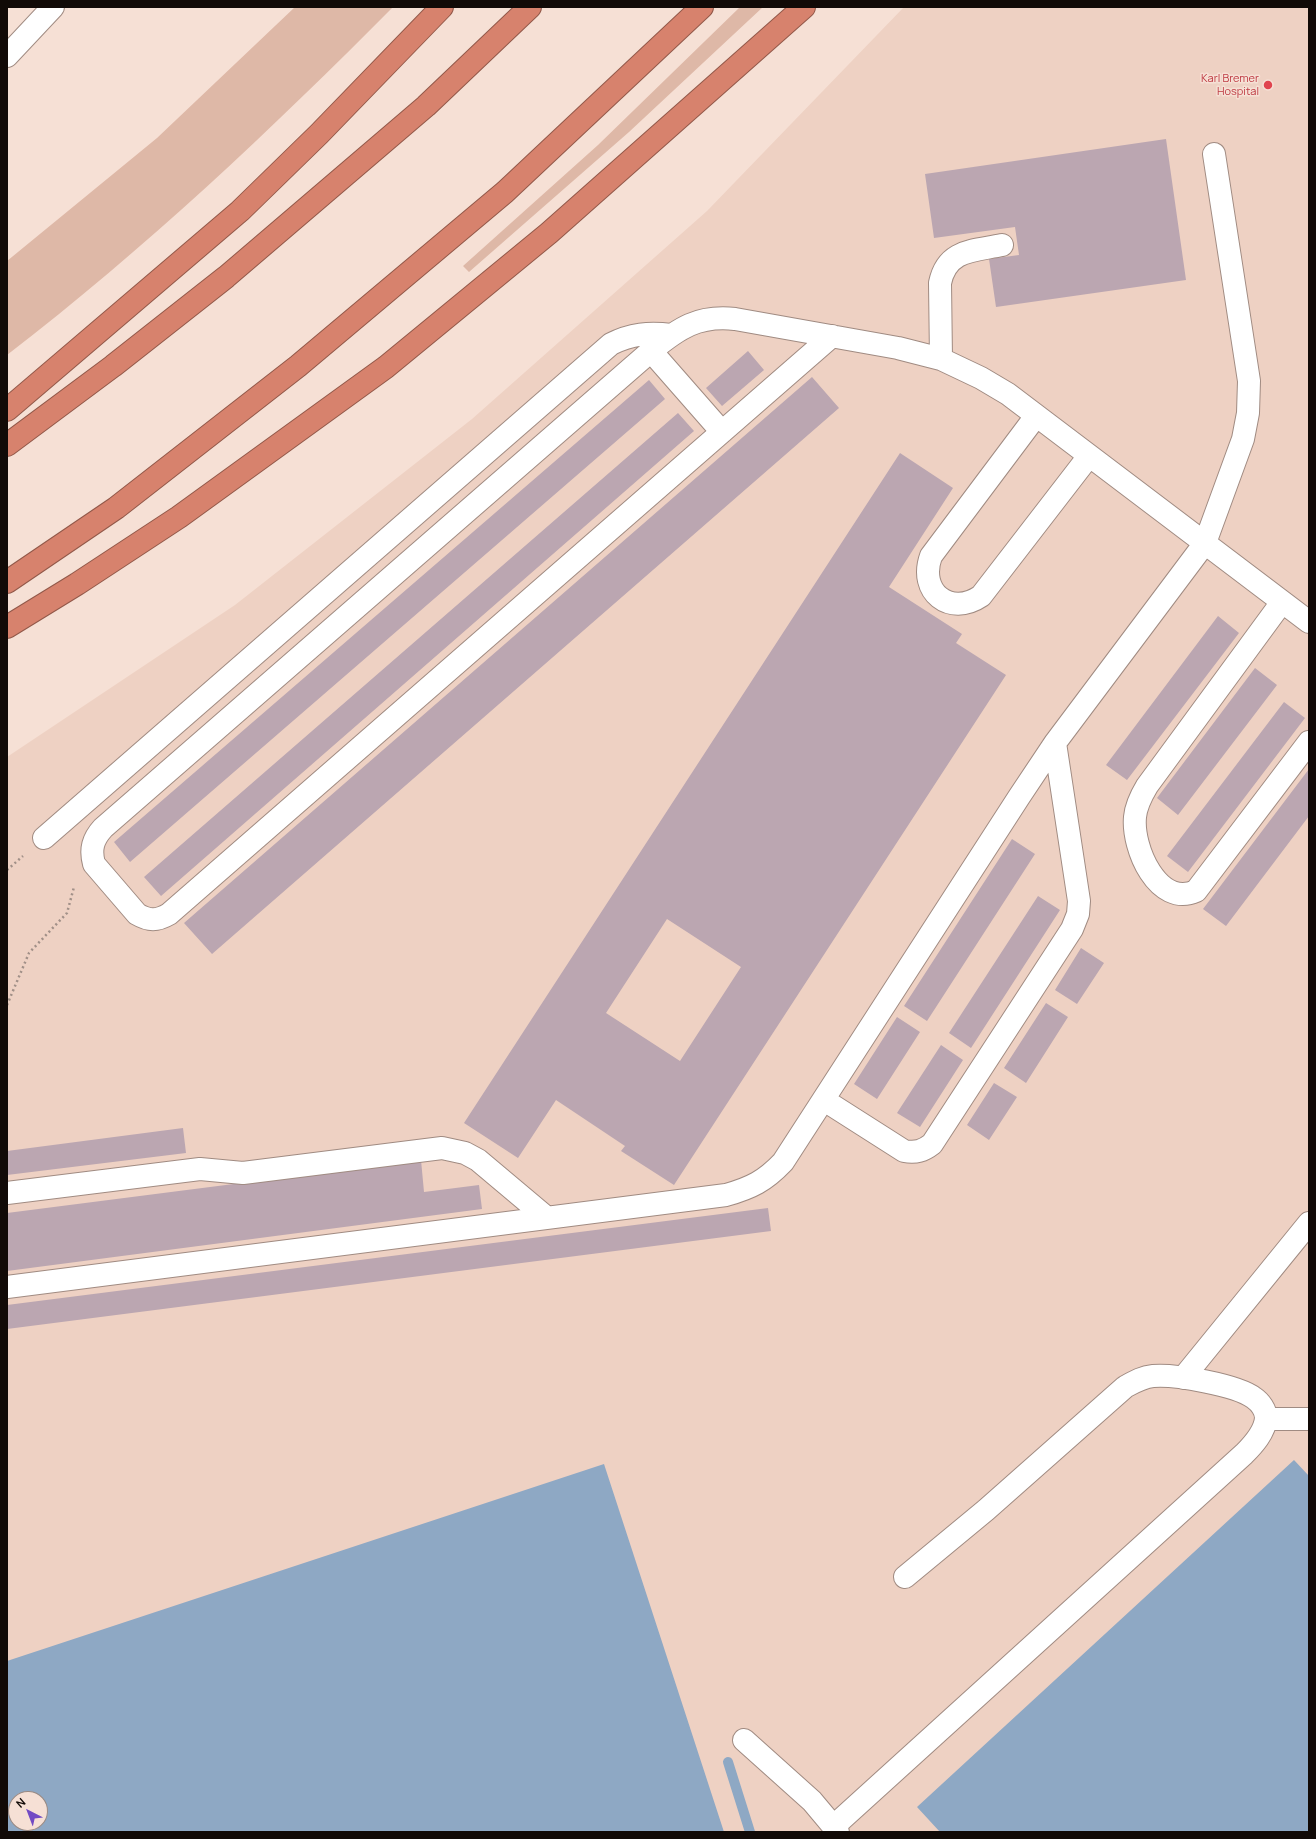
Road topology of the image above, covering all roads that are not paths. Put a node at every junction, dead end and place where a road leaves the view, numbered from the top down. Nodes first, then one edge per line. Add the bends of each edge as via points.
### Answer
1 (54, 7) edge
2 (442, 7) edge
3 (530, 7) edge
4 (702, 7) edge
5 (804, 7) edge
6 (7, 56) edge
7 (1214, 154) dead end
8 (1002, 245) dead end
9 (671, 335) junction
10 (832, 336) junction
11 (651, 351) junction
12 (941, 359) junction
13 (7, 410) edge
14 (1036, 416) junction
15 (722, 432) junction
16 (7, 445) edge
17 (1089, 456) junction
18 (1205, 543) junction
19 (7, 582) edge
20 (1282, 602) junction
21 (1309, 622) edge
22 (7, 627) edge
23 (1309, 742) edge
24 (1056, 743) junction
25 (44, 838) dead end
26 (824, 1100) junction
27 (7, 1194) edge
28 (547, 1218) junction
29 (1309, 1223) edge
30 (7, 1287) edge
31 (1183, 1378) junction
32 (1266, 1419) junction
33 (1309, 1419) edge
34 (905, 1577) dead end
35 (744, 1740) dead end
36 (836, 1829) edge

1 - 6 street
2 - 13 highway via 240,211
3 - 16 highway via 426,106 226,276 113,366
4 - 19 highway via 505,192 298,366 116,508
5 - 22 highway via 549,233 386,367 179,517
7 - 18 street via 1249,381 1249,397 1243,439
8 - 12 street via 956,256 942,272
9 - 10 street via 687,325 705,319 720,318
9 - 11 street
9 - 25 street via 635,335 610,344
10 - 12 street
10 - 15 street
11 - 15 street
11 - 15 street via 96,835 91,854 94,864 137,914 145,919 154,920 169,914
12 - 14 street via 1008,394
14 - 17 street
14 - 17 street via 931,556 927,567 928,579 931,589 939,598 949,603 960,604 972,602 981,596
17 - 18 street
18 - 20 street
18 - 24 street
20 - 21 street
20 - 23 street via 1139,800 1135,832 1142,856 1154,878 1165,888 1179,895 1188,895 1196,891
24 - 26 street
24 - 26 street via 1079,901 1078,914 1072,928 932,1144 914,1153 904,1151
26 - 28 street via 783,1162 772,1174 747,1189 726,1196
27 - 28 street via 200,1169 243,1173 442,1148 465,1153 478,1160
28 - 30 street
29 - 31 street
31 - 32 street via 1247,1394 1261,1405
31 - 34 street via 1151,1376 1125,1387 986,1510
32 - 33 street
32 - 36 street via 1256,1441 1244,1454
35 - 36 street via 808,1796

